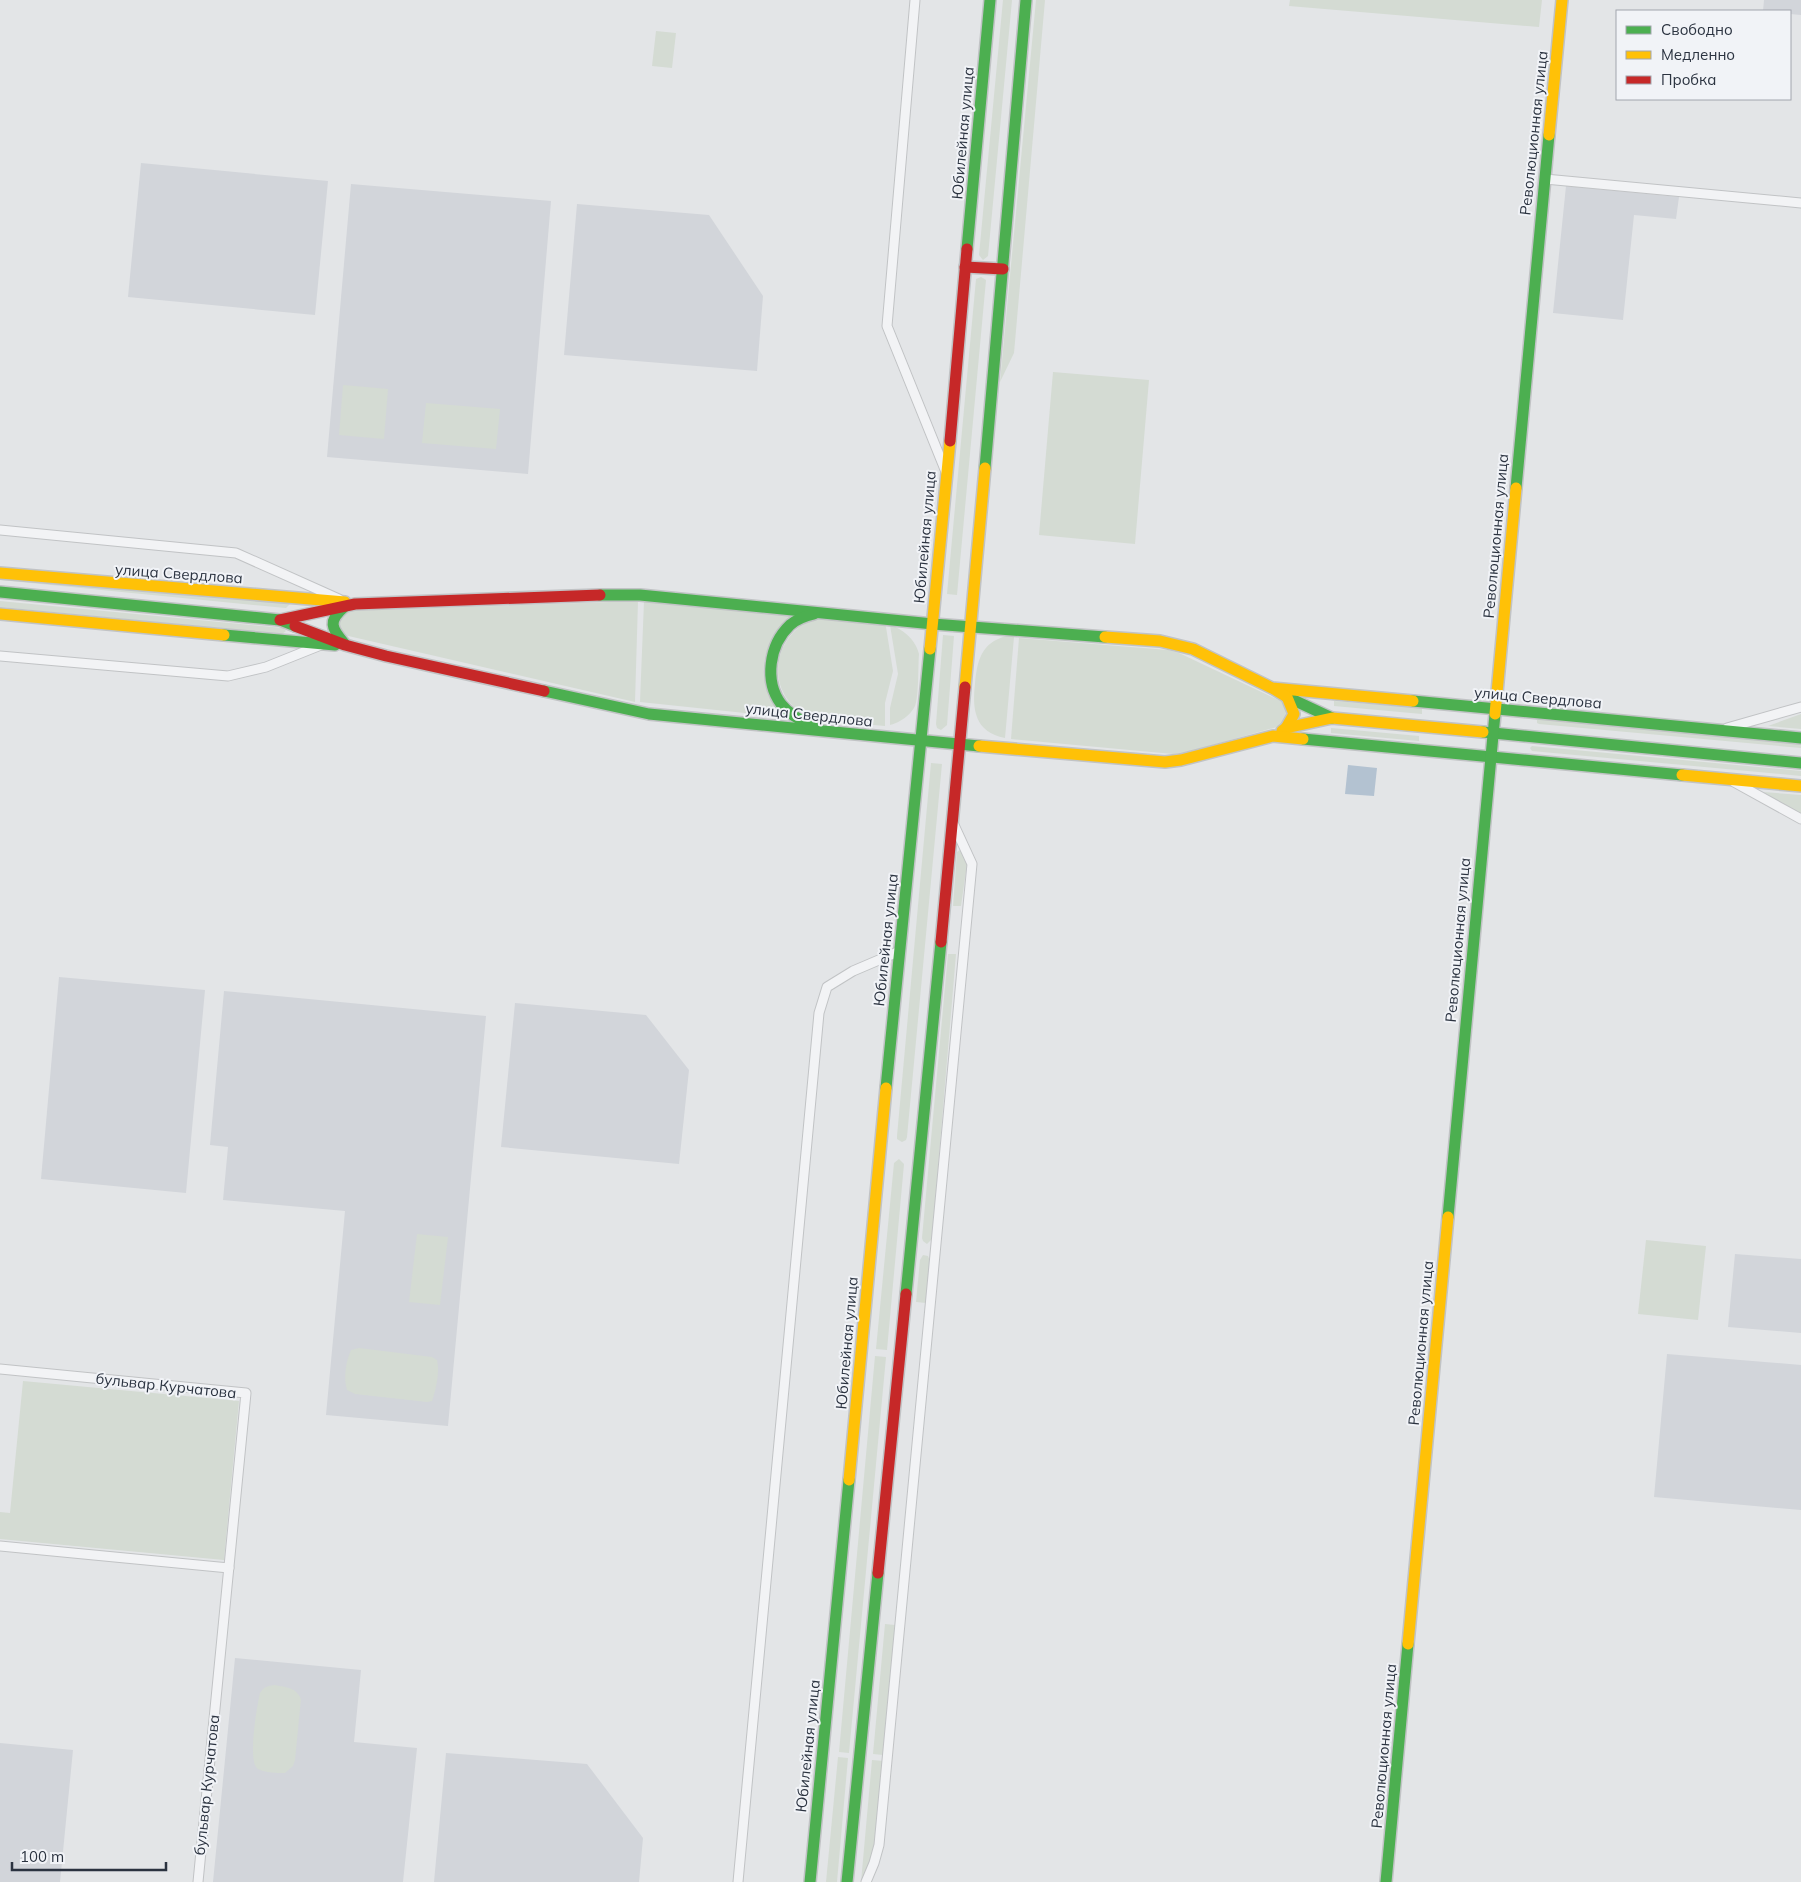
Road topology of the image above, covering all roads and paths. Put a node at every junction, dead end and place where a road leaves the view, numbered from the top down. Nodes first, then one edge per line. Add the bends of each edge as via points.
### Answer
1 (914, 0) edge
2 (990, 0) edge
3 (1026, 0) edge
4 (1562, 0) edge
5 (1545, 179) junction
6 (1801, 204) edge
7 (965, 268) junction
8 (1003, 269) junction
9 (946, 473) junction
10 (0, 530) edge
11 (0, 573) edge
12 (0, 592) edge
13 (348, 604) junction
14 (824, 612) junction
15 (0, 614) edge
16 (280, 620) junction
17 (933, 624) junction
18 (971, 626) junction
19 (322, 645) junction
20 (345, 645) junction
21 (0, 656) edge
22 (1272, 688) junction
23 (1287, 697) junction
24 (1801, 707) edge
25 (1496, 710) junction
26 (1332, 718) junction
27 (1286, 728) junction
28 (821, 730) junction
29 (1721, 730) junction
30 (1493, 734) junction
31 (1273, 736) junction
32 (1801, 738) edge
33 (920, 740) junction
34 (960, 744) junction
35 (1491, 756) junction
36 (1801, 763) edge
37 (1729, 779) junction
38 (1801, 786) edge
39 (1801, 819) edge
40 (953, 823) junction
41 (900, 951) junction
42 (0, 1369) edge
43 (0, 1546) edge
44 (229, 1568) junction
45 (198, 1882) edge
46 (738, 1882) edge
47 (810, 1882) edge
48 (847, 1882) edge
49 (866, 1882) edge
50 (1386, 1882) edge

1 - 9 street via 886,326
2 - 7 main road, Юбилейная улица
3 - 8 main road
4 - 5 main road, Революционная улица
5 - 6 street
5 - 25 main road, Революционная улица
7 - 8 main road
7 - 9 main road, Юбилейная улица
8 - 18 main road
9 - 17 main road, Юбилейная улица
10 - 13 street via 236,553
11 - 13 main road, улица Свердлова
12 - 16 main road, улица Свердлова
13 - 14 main road, улица Свердлова via 640,595
13 - 16 main road, улица Свердлова
13 - 20 main road via 335,614 332,623 333,631
14 - 17 main road, улица Свердлова
14 - 28 main road via 800,617 789,626 773,653 770,669 774,690 788,711
15 - 19 main road, улица Свердлова
16 - 20 main road, улица Свердлова
17 - 18 main road, улица Свердлова
17 - 33 main road, Юбилейная улица
18 - 22 main road, улица Свердлова via 1177,644
18 - 34 main road
19 - 20 main road, улица Свердлова
19 - 21 street via 266,667 228,676
20 - 28 main road, улица Свердлова via 649,714
22 - 23 main road, улица Свердлова
22 - 25 main road, улица Свердлова
23 - 26 main road, улица Свердлова
23 - 27 main road via 1294,714
24 - 29 street
25 - 29 main road, улица Свердлова
25 - 30 main road, Революционная улица
26 - 27 main road, улица Свердлова
26 - 30 main road, улица Свердлова
27 - 31 main road, улица Свердлова
28 - 33 main road, улица Свердлова
29 - 32 main road, улица Свердлова
30 - 35 main road, Революционная улица
30 - 36 main road, улица Свердлова
31 - 34 main road, улица Свердлова via 1165,762
31 - 35 main road, улица Свердлова
33 - 34 main road, улица Свердлова
33 - 41 main road, Юбилейная улица
34 - 40 main road
35 - 37 main road, улица Свердлова
35 - 50 main road, Революционная улица
37 - 38 main road, улица Свердлова
37 - 39 street
40 - 48 main road
40 - 49 street via 972,864 879,1846
41 - 46 street via 853,971 827,987 819,1013
41 - 47 main road, Юбилейная улица
42 - 44 street, бульвар Курчатова via 246,1393
43 - 44 street
44 - 45 street, бульвар Курчатова

